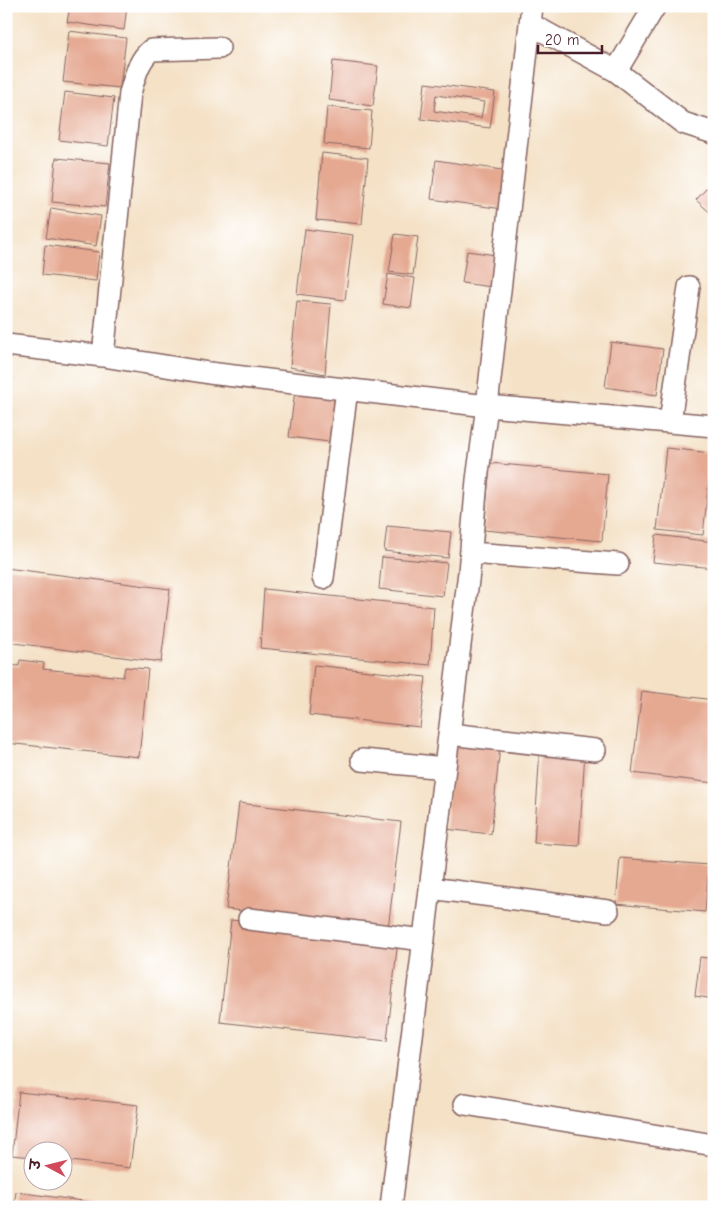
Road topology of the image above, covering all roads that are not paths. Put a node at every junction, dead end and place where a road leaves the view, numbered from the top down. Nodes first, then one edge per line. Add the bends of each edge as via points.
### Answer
1 (655, 6) edge
2 (531, 15) edge
3 (219, 48) dead end
4 (616, 72) junction
5 (714, 133) edge
6 (689, 286) dead end
7 (6, 345) edge
8 (103, 356) junction
9 (347, 390) junction
10 (487, 406) junction
11 (670, 422) junction
12 (714, 426) edge
13 (471, 552) junction
14 (618, 564) dead end
15 (323, 578) dead end
16 (449, 734) junction
17 (596, 750) dead end
18 (362, 760) dead end
19 (445, 768) junction
20 (430, 888) junction
21 (608, 911) dead end
22 (249, 919) dead end
23 (424, 940) junction
24 (465, 1104) dead end
25 (714, 1145) edge
26 (391, 1207) edge

1 - 4 street
2 - 4 street
2 - 10 street
3 - 8 street via 151,50 139,66 130,93
4 - 5 street via 684,123
6 - 11 street
7 - 8 street
8 - 9 street
9 - 10 street
9 - 15 street
10 - 11 street
10 - 13 street
11 - 12 street
13 - 14 street
13 - 16 street
16 - 17 street
16 - 19 street
18 - 19 street
19 - 20 street
20 - 21 street
20 - 23 street
22 - 23 street
23 - 26 street
24 - 25 street

